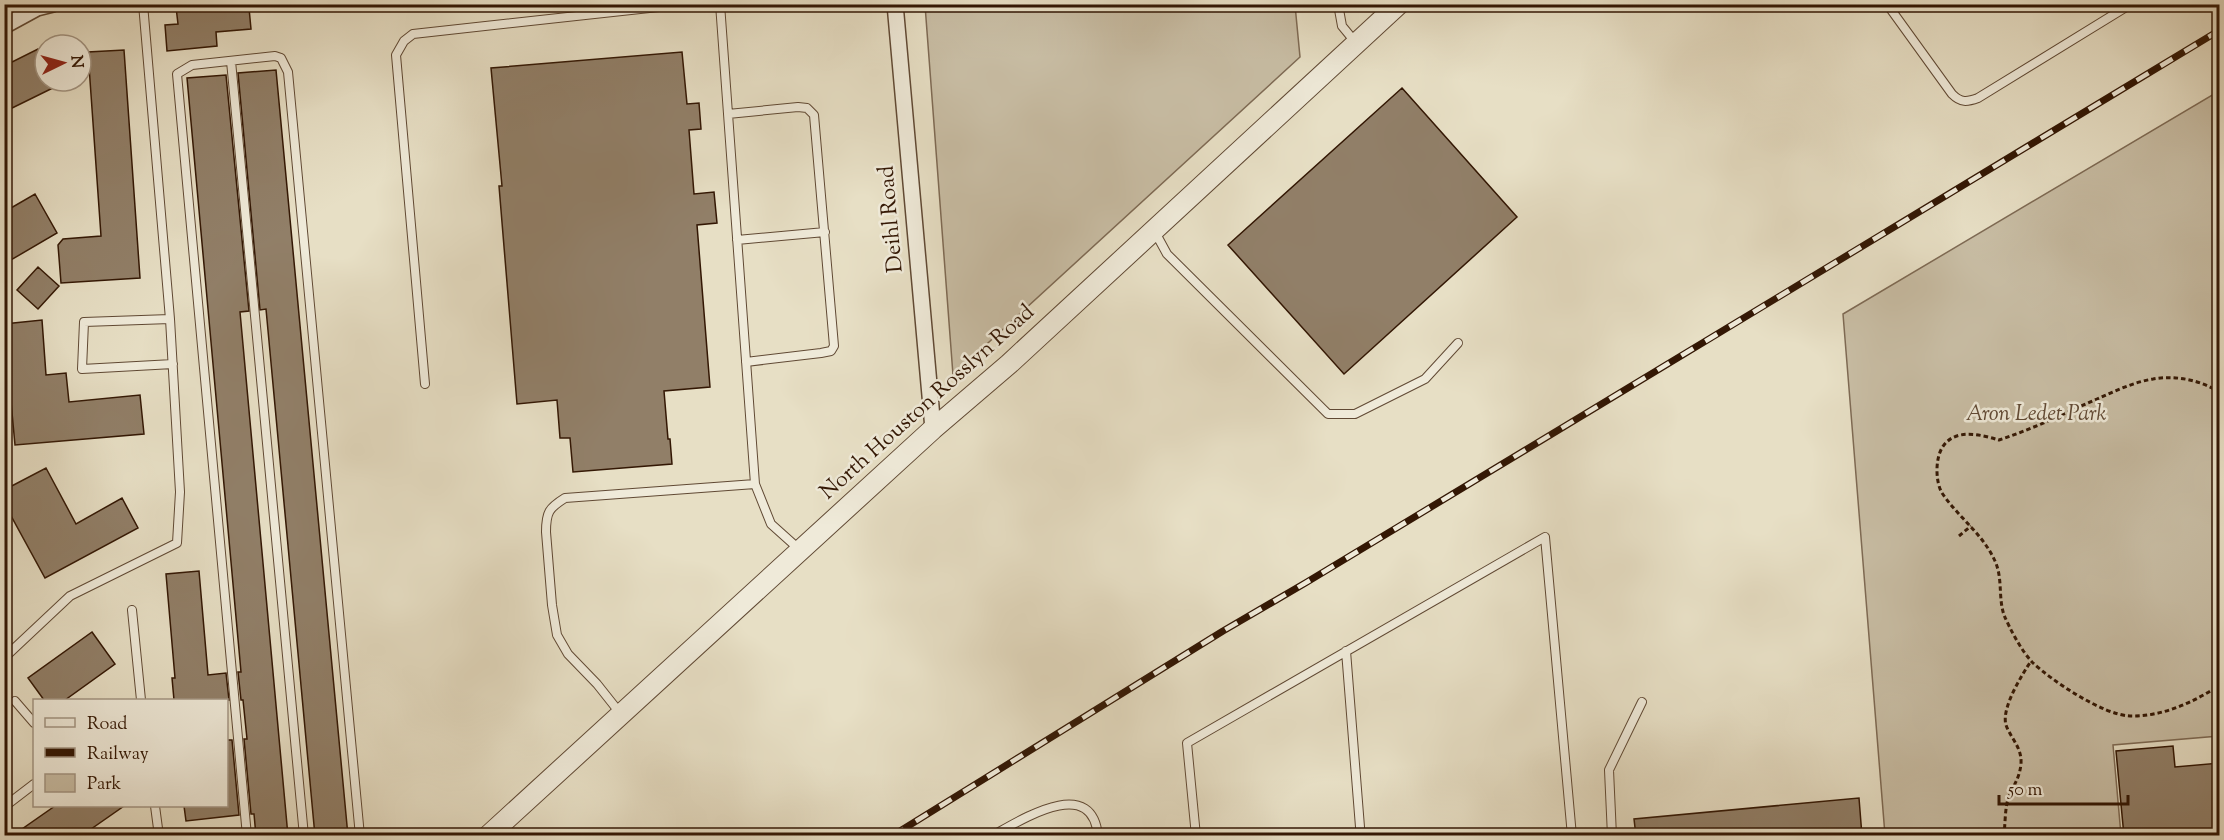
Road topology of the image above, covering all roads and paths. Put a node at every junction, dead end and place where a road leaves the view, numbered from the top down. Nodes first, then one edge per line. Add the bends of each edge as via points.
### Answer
1 (53, 4) edge
2 (142, 4) edge
3 (686, 4) edge
4 (720, 4) edge
5 (895, 4) edge
6 (1338, 4) edge
7 (1399, 4) edge
8 (1887, 4) edge
9 (2131, 4) edge
10 (4, 26) edge
11 (1357, 44) junction
12 (231, 61) junction
13 (728, 114) junction
14 (1154, 230) junction
15 (825, 232) junction
16 (737, 240) junction
17 (170, 319) junction
18 (1458, 343) dead end
19 (746, 362) junction
20 (173, 364) junction
21 (425, 384) dead end
22 (2220, 393) edge
23 (933, 429) junction
24 (755, 484) junction
25 (1971, 526) junction
26 (1959, 536) dead end
27 (800, 550) junction
28 (132, 610) dead end
29 (1346, 651) junction
30 (4, 658) edge
31 (2031, 661) junction
32 (2220, 685) edge
33 (141, 699) edge
34 (15, 701) dead end
35 (1642, 702) dead end
36 (620, 714) junction
37 (33, 722) edge
38 (33, 785) edge
39 (4, 807) edge
40 (155, 807) edge
41 (1360, 827) dead end
42 (2002, 835) edge
43 (159, 836) edge
44 (247, 836) edge
45 (304, 836) edge
46 (360, 836) edge
47 (488, 836) edge
48 (992, 836) edge
49 (1098, 836) edge
50 (1196, 836) edge
51 (1572, 836) edge
52 (1612, 836) edge

1 - 10 street
2 - 17 lane
3 - 21 lane via 413,34 404,41 396,55
4 - 13 lane
5 - 23 street, Deihl Road
6 - 11 lane via 1342,26
7 - 11 street, North Houston Rosslyn Road
8 - 9 lane via 1952,94 1967,102
11 - 14 street, North Houston Rosslyn Road
12 - 44 lane via 192,65 177,74
12 - 45 lane
12 - 46 lane via 275,56 288,72
13 - 15 lane via 798,107 807,108 814,116
13 - 16 lane
14 - 18 lane via 1167,254 1328,414 1355,414 1425,379
14 - 23 street, North Houston Rosslyn Road
15 - 16 lane
15 - 19 lane via 834,346 831,351
16 - 19 lane
17 - 20 lane
17 - 20 lane via 84,322 82,369
19 - 24 lane
20 - 30 lane via 180,492 177,543 70,596
22 - 25 path via 2193,382 2154,379 2125,387 1999,440 1982,435 1950,439 1938,459 1941,491
23 - 27 street, North Houston Rosslyn Road
24 - 27 lane via 771,524
24 - 36 lane via 565,498 551,506 546,532 557,635 568,654
25 - 26 path
25 - 31 path via 1995,561 2004,614
27 - 36 street, North Houston Rosslyn Road
28 - 33 lane
29 - 41 lane
29 - 50 lane via 1187,743
29 - 51 lane via 1545,537
31 - 32 path via 2072,692 2109,712 2129,716 2184,705
31 - 42 path via 2005,716 2021,759 2019,779 2007,802
34 - 37 lane
35 - 52 lane via 1609,770
36 - 47 street, North Houston Rosslyn Road
38 - 39 lane
40 - 43 lane
48 - 49 lane via 1031,815 1062,804 1078,804 1092,814

